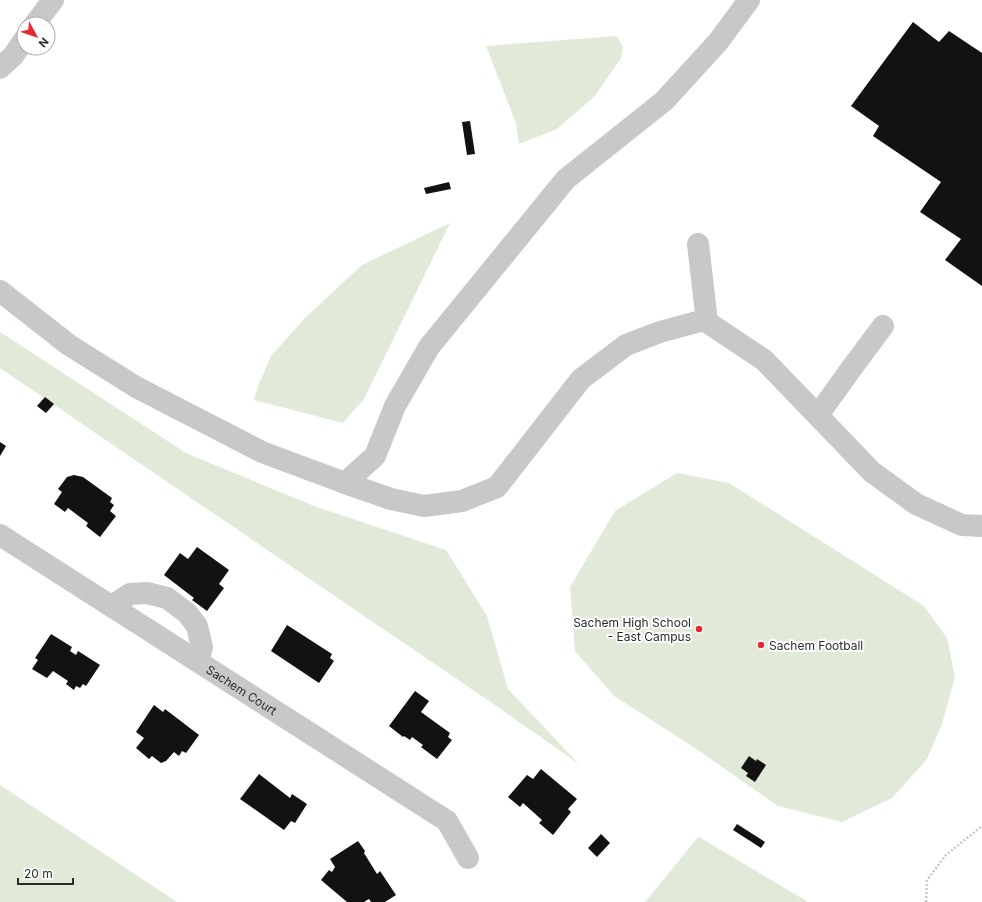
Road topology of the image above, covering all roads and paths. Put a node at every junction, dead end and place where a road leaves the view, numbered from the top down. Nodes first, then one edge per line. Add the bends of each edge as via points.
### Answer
1 (53, 0) edge
2 (749, 0) edge
3 (41, 16) edge
4 (16, 52) edge
5 (0, 68) edge
6 (698, 244) dead end
7 (0, 291) edge
8 (707, 322) junction
9 (883, 326) dead end
10 (818, 415) junction
11 (345, 483) junction
12 (982, 526) edge
13 (0, 534) edge
14 (112, 606) junction
15 (198, 661) junction
16 (982, 826) edge
17 (468, 858) dead end
18 (926, 902) edge

1 - 3 street
2 - 11 street via 718,42 664,101 566,180 429,347 395,406 375,456
4 - 5 street
6 - 8 street
7 - 11 street via 69,345 136,387 262,452
8 - 10 street via 764,360
8 - 11 street via 704,320 660,332 626,345 581,379 497,487 462,501 424,506 391,499
9 - 10 street
10 - 12 street via 872,472 916,504 962,525
13 - 14 street, Sachem Court
14 - 15 street, Sachem Court
14 - 15 street via 130,594 147,593 167,598 187,613 197,626 202,647
15 - 17 street, Sachem Court via 447,821
16 - 18 path via 946,855 927,880

